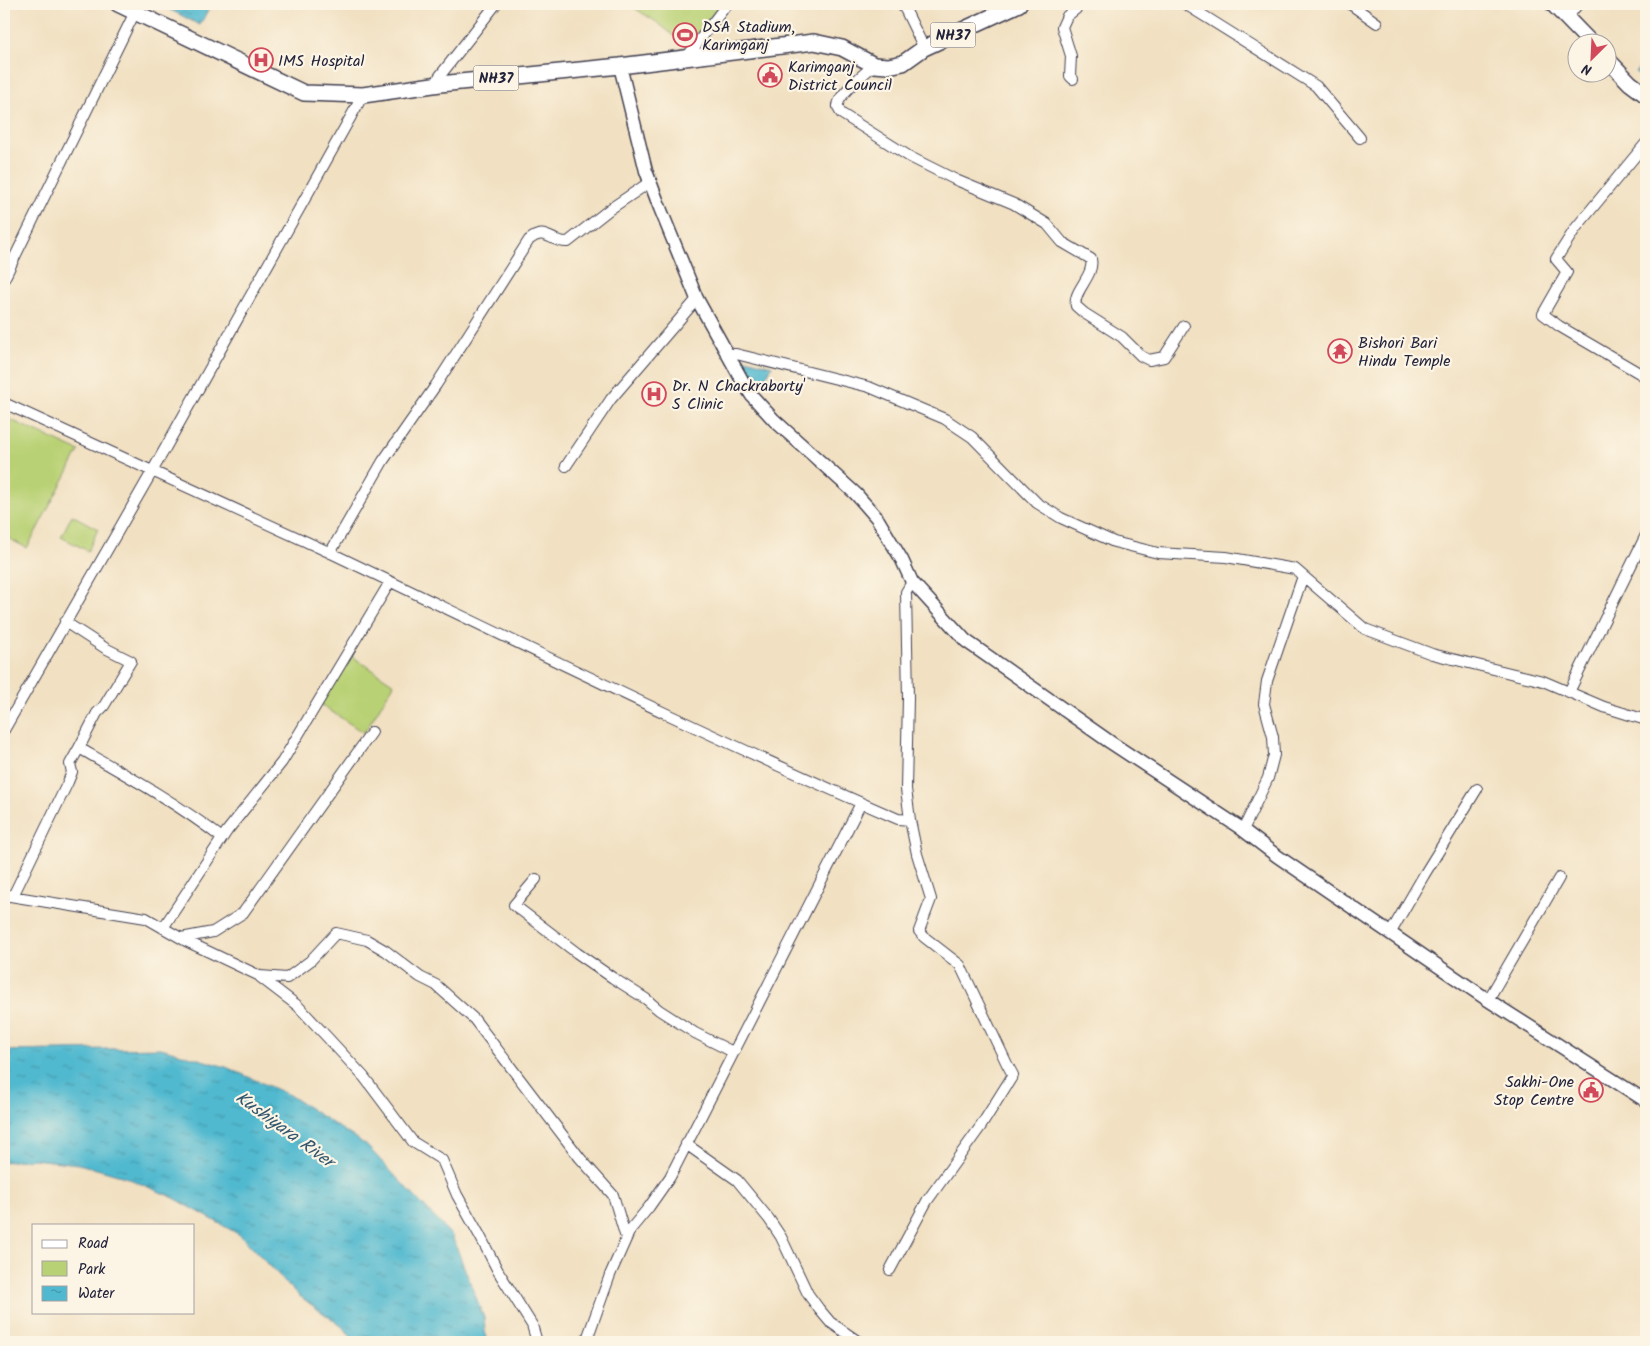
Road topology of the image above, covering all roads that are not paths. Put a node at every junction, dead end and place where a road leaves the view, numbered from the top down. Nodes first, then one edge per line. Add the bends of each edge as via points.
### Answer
1 (118, 4) edge
2 (496, 4) edge
3 (727, 4) edge
4 (900, 4) edge
5 (1019, 4) edge
6 (1078, 4) edge
7 (1185, 4) edge
8 (1350, 4) edge
9 (1553, 4) edge
10 (1578, 4) edge
11 (135, 12) junction
12 (1567, 18) junction
13 (1377, 23) dead end
14 (1580, 32) edge
15 (924, 48) junction
16 (686, 58) junction
17 (874, 65) junction
18 (620, 66) junction
19 (1618, 70) edge
20 (1073, 79) dead end
21 (440, 84) junction
22 (363, 95) junction
23 (1646, 95) edge
24 (1360, 138) dead end
25 (1646, 143) edge
26 (650, 182) junction
27 (4, 279) edge
28 (697, 298) junction
29 (1184, 326) dead end
30 (726, 354) junction
31 (1646, 377) edge
32 (4, 403) edge
33 (4, 409) edge
34 (566, 466) dead end
35 (153, 470) junction
36 (1646, 535) edge
37 (330, 553) junction
38 (1303, 576) junction
39 (390, 582) junction
40 (912, 582) junction
41 (65, 622) junction
42 (1569, 692) junction
43 (1646, 720) edge
44 (4, 730) edge
45 (372, 732) dead end
46 (79, 748) junction
47 (1477, 789) dead end
48 (861, 803) junction
49 (910, 820) junction
50 (1243, 830) junction
51 (222, 838) junction
52 (1559, 878) dead end
53 (536, 879) dead end
54 (8, 896) edge
55 (163, 928) junction
56 (1391, 932) junction
57 (180, 938) junction
58 (260, 976) junction
59 (1488, 1000) junction
60 (733, 1052) junction
61 (1646, 1101) edge
62 (686, 1144) junction
63 (626, 1238) junction
64 (890, 1270) dead end
65 (537, 1342) edge
66 (586, 1342) edge
67 (859, 1342) edge

1 - 11 highway, NH37
2 - 21 street via 439,77
3 - 16 street
4 - 15 street
5 - 15 highway, NH37
6 - 20 street via 1062,28 1071,56 1070,76
7 - 24 street via 1316,86
8 - 13 street
9 - 12 highway
10 - 12 street
11 - 22 highway, NH37 via 304,93
11 - 27 street
12 - 14 highway
15 - 17 highway, NH37 via 903,63
16 - 17 highway, NH37 via 814,42 842,48
16 - 18 highway, NH37
17 - 29 street via 842,98 838,108 842,114 910,157 1014,204 1048,224 1062,242 1091,259 1093,266 1076,298 1076,306 1122,337 1141,356 1149,360 1164,357
18 - 21 highway, NH37
18 - 26 main road
19 - 23 highway
21 - 22 highway, NH37
22 - 35 street
25 - 31 street via 1576,229 1556,259 1567,272 1543,314
26 - 28 main road
26 - 37 street via 568,242 544,234 536,234 529,240 383,461
28 - 30 main road
28 - 34 street via 611,399
30 - 38 street via 869,387 945,419 972,437 1037,503 1061,518 1114,542 1158,553 1226,557 1295,569
30 - 40 main road via 742,382 763,408 856,494 877,518
32 - 35 street
33 - 35 street via 50,424
35 - 37 street
35 - 41 street
36 - 42 street
37 - 39 street
38 - 42 street via 1365,629 1432,654 1543,681
38 - 50 street via 1267,682 1264,704 1274,755 1268,778
39 - 48 street
39 - 51 street via 282,762
40 - 49 street via 906,592 906,789
40 - 50 main road via 966,641
41 - 44 street
41 - 46 street via 130,661
42 - 43 street
45 - 57 street via 243,913 213,932
46 - 51 street via 156,792
46 - 54 street via 70,764 72,772 59,802
47 - 56 street
48 - 49 street via 898,819
48 - 60 street
49 - 64 street via 931,899 919,931 960,965 1013,1074 928,1201
50 - 56 main road
51 - 55 street
52 - 59 street
53 - 60 street via 514,906 660,1010
54 - 55 street via 146,918
55 - 57 street
56 - 59 main road
57 - 58 street
58 - 63 street via 287,978 310,962 336,933 367,940 386,950 436,986 474,1019 580,1158 613,1194
58 - 65 street via 298,1006 364,1077 413,1142 442,1160 457,1196 532,1325
59 - 61 main road
60 - 62 street
62 - 63 street via 670,1177
62 - 67 street via 737,1180 777,1231 818,1309 830,1322
63 - 66 street

